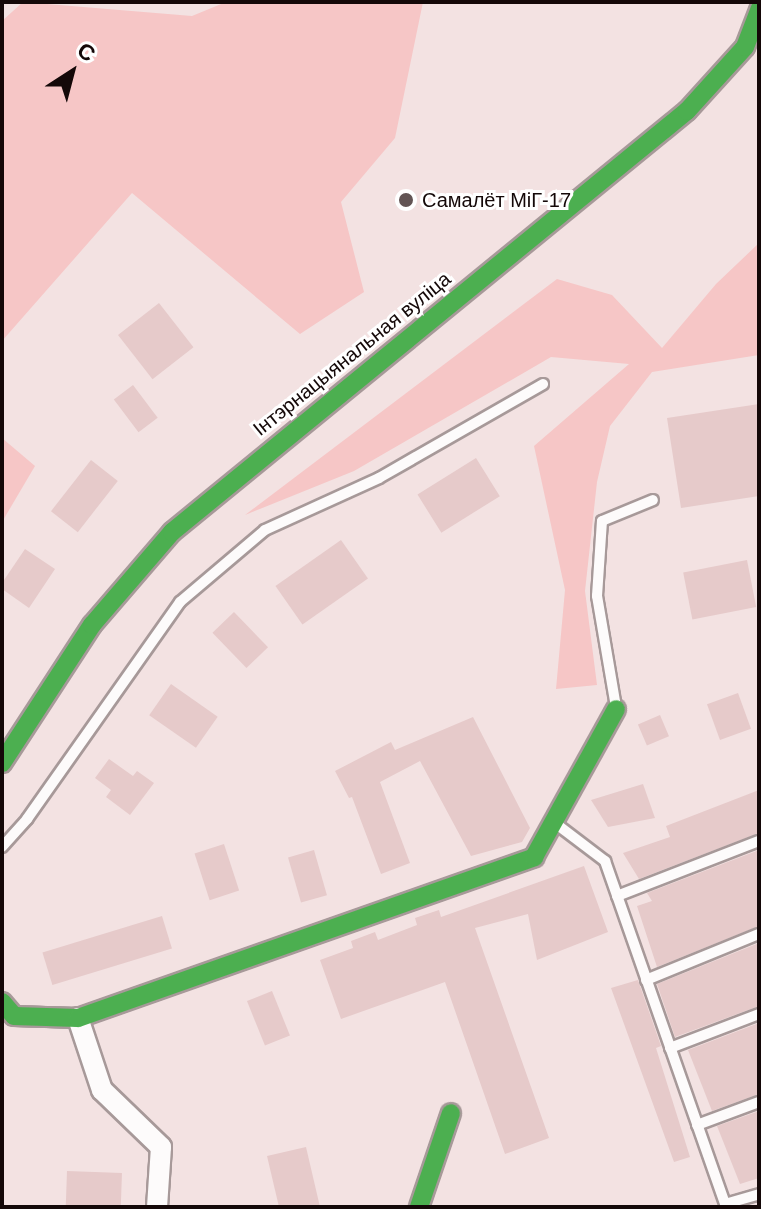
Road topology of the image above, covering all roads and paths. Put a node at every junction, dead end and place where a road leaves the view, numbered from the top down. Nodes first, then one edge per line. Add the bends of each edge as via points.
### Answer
1 (759, 10) edge
2 (543, 384) dead end
3 (653, 500) dead end
4 (616, 709) joint
5 (2, 763) edge
6 (554, 822) junction
7 (759, 841) edge
8 (2, 847) edge
9 (617, 896) junction
10 (759, 934) edge
11 (646, 980) junction
12 (2, 1002) edge
13 (759, 1014) edge
14 (78, 1018) junction
15 (670, 1048) junction
16 (759, 1102) edge
17 (451, 1113) dead end
18 (697, 1125) junction
19 (759, 1194) edge
20 (157, 1207) edge
21 (419, 1207) edge

1 - 5 main road, Інтэрнацыянальная вуліца via 745,47 687,111 172,532 92,625
2 - 8 lane via 379,478 265,530 180,602
3 - 4 lane via 602,521 597,596
4 - 6 main road
6 - 9 lane via 605,861
6 - 14 main road via 534,857
7 - 9 lane
9 - 11 lane
10 - 11 lane
11 - 15 lane
12 - 14 main road via 14,1016
13 - 15 lane
14 - 20 street via 102,1090 161,1147
15 - 18 lane
16 - 18 lane
17 - 21 main road
18 - 19 lane via 725,1204

